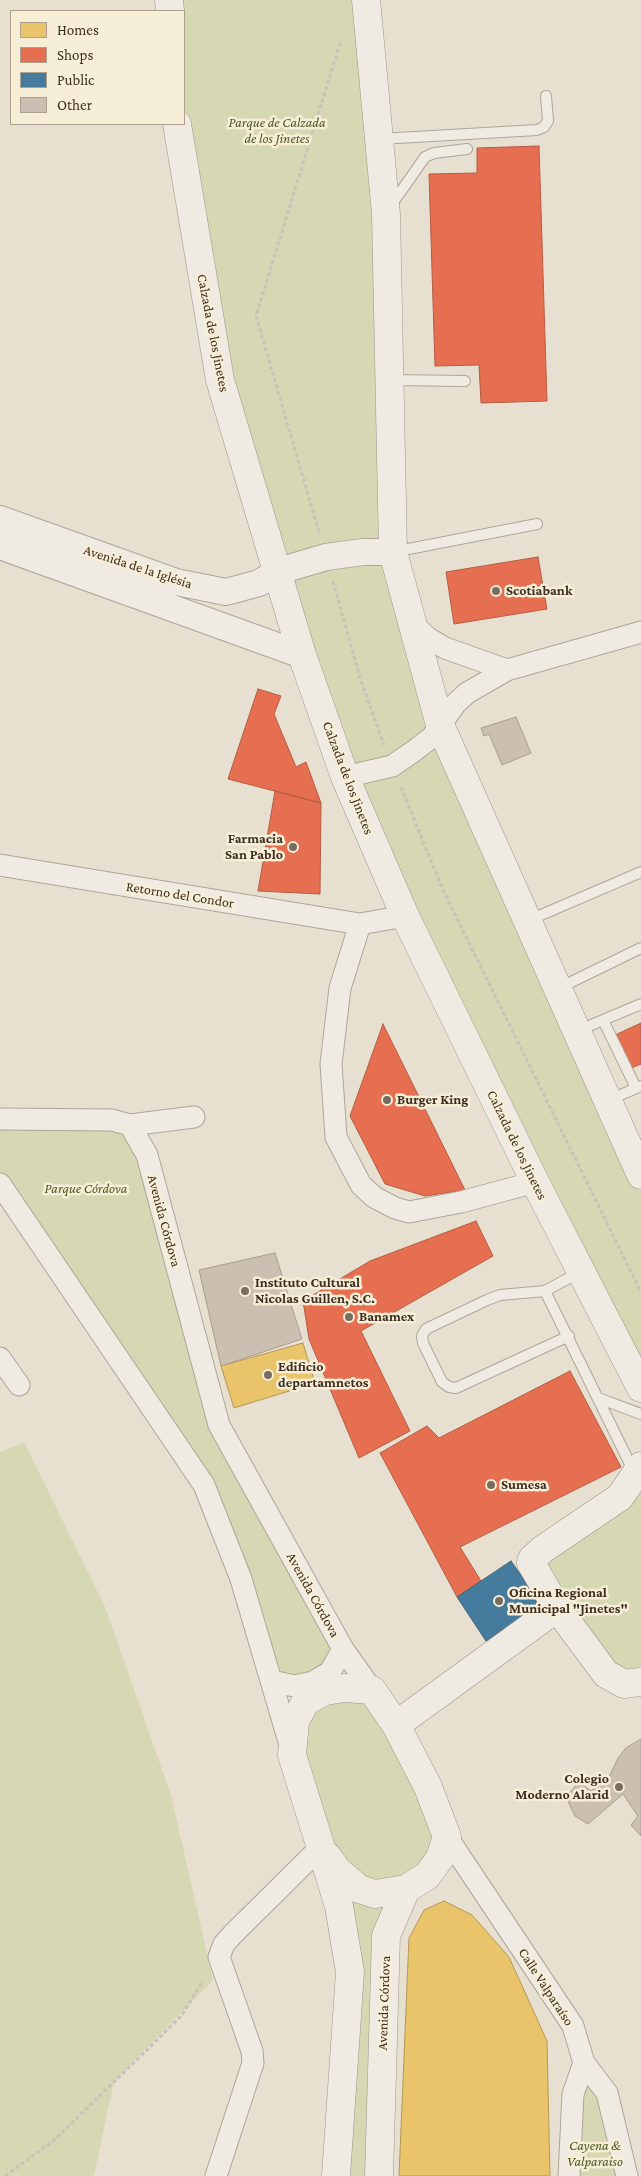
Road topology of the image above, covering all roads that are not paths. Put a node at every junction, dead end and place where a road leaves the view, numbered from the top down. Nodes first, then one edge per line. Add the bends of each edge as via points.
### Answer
1 (366, 0) edge
2 (546, 96) dead end
3 (177, 125) edge
4 (379, 139) junction
5 (467, 149) dead end
6 (386, 214) junction
7 (389, 380) junction
8 (464, 380) dead end
9 (0, 518) edge
10 (537, 524) dead end
11 (0, 546) edge
12 (393, 552) junction
13 (279, 571) junction
14 (410, 621) junction
15 (641, 632) edge
16 (302, 655) junction
17 (507, 670) junction
18 (440, 725) junction
19 (345, 777) junction
20 (0, 865) edge
21 (641, 872) edge
22 (405, 916) junction
23 (527, 921) junction
24 (360, 924) junction
25 (641, 948) edge
26 (558, 989) junction
27 (641, 1004) edge
28 (604, 1020) junction
29 (577, 1031) junction
30 (638, 1087) edge
31 (608, 1100) junction
32 (194, 1117) dead end
33 (0, 1119) edge
34 (130, 1125) junction
35 (641, 1175) edge
36 (535, 1182) junction
37 (0, 1184) edge
38 (580, 1271) junction
39 (545, 1291) junction
40 (569, 1336) junction
41 (0, 1358) edge
42 (19, 1385) dead end
43 (641, 1388) edge
44 (598, 1398) junction
45 (641, 1414) edge
46 (638, 1471) edge
47 (557, 1608) junction
48 (343, 1649) junction
49 (272, 1681) junction
50 (641, 1682) edge
51 (372, 1690) junction
52 (396, 1725) junction
53 (292, 1755) junction
54 (447, 1837) junction
55 (321, 1847) junction
56 (406, 1889) junction
57 (584, 2063) junction
58 (216, 2176) edge
59 (336, 2176) edge
60 (379, 2176) edge
61 (570, 2176) edge
62 (627, 2176) edge

1 - 4 main road
2 - 4 lane via 548,121 537,130
3 - 13 main road, Calzada de los Jinetes via 220,380
4 - 6 main road
5 - 6 lane via 434,153 425,158
6 - 7 main road
7 - 8 lane
7 - 12 main road
9 - 13 street, Avenida de la Iglésia via 176,582 226,592 258,584
10 - 12 lane
11 - 16 street, Avenida de la Iglésia
12 - 13 street, Avenida de la Iglésia via 363,552 326,558
12 - 14 main road
13 - 16 main road, Calzada de los Jinetes
14 - 17 street via 445,648
14 - 18 main road
15 - 17 street
16 - 19 main road, Calzada de los Jinetes
17 - 18 street via 467,693
18 - 19 street via 432,737 392,766
18 - 23 main road
19 - 22 main road, Calzada de los Jinetes
20 - 24 street, Retorno del Condor
21 - 23 lane
22 - 24 street, Retorno del Condor
22 - 36 main road, Calzada de los Jinetes
23 - 26 main road
24 - 36 street via 340,988 331,1064 336,1136 361,1185 374,1197 409,1212 462,1202
25 - 26 lane
26 - 29 main road
27 - 28 lane
28 - 29 lane
28 - 30 lane
29 - 31 main road
30 - 31 lane
31 - 35 main road
32 - 34 street
33 - 34 street via 112,1120
34 - 48 street, Avenida Córdova via 146,1155 219,1425
36 - 38 main road, Calzada de los Jinetes
37 - 49 street via 204,1485 241,1579
38 - 39 lane
38 - 43 main road, Calzada de los Jinetes
39 - 40 lane
39 - 40 lane via 500,1295 426,1329 423,1343 442,1382 456,1388
40 - 44 lane
41 - 42 street
44 - 45 lane
44 - 46 lane
46 - 47 main road via 620,1497 532,1559 533,1569
47 - 50 main road via 606,1674 624,1684
47 - 52 main road
48 - 49 street via 330,1672 313,1682 294,1686
48 - 51 street, Avenida Córdova
49 - 53 street
51 - 52 main road, Avenida Córdova
51 - 53 main road via 344,1688 325,1691 306,1702 295,1721
52 - 54 main road, Avenida Córdova via 428,1787
53 - 55 main road
54 - 56 main road via 440,1858 427,1876
54 - 57 street, Calle Valparaíso via 573,2026
55 - 56 main road via 338,1871 359,1889 375,1894
55 - 58 street via 233,1934 218,1958 252,2051 252,2063
55 - 59 main road via 340,1906 350,1972
56 - 60 main road, Avenida Córdova via 386,1936
57 - 61 street via 573,2094
57 - 62 street, Calle Valparaíso via 607,2093

